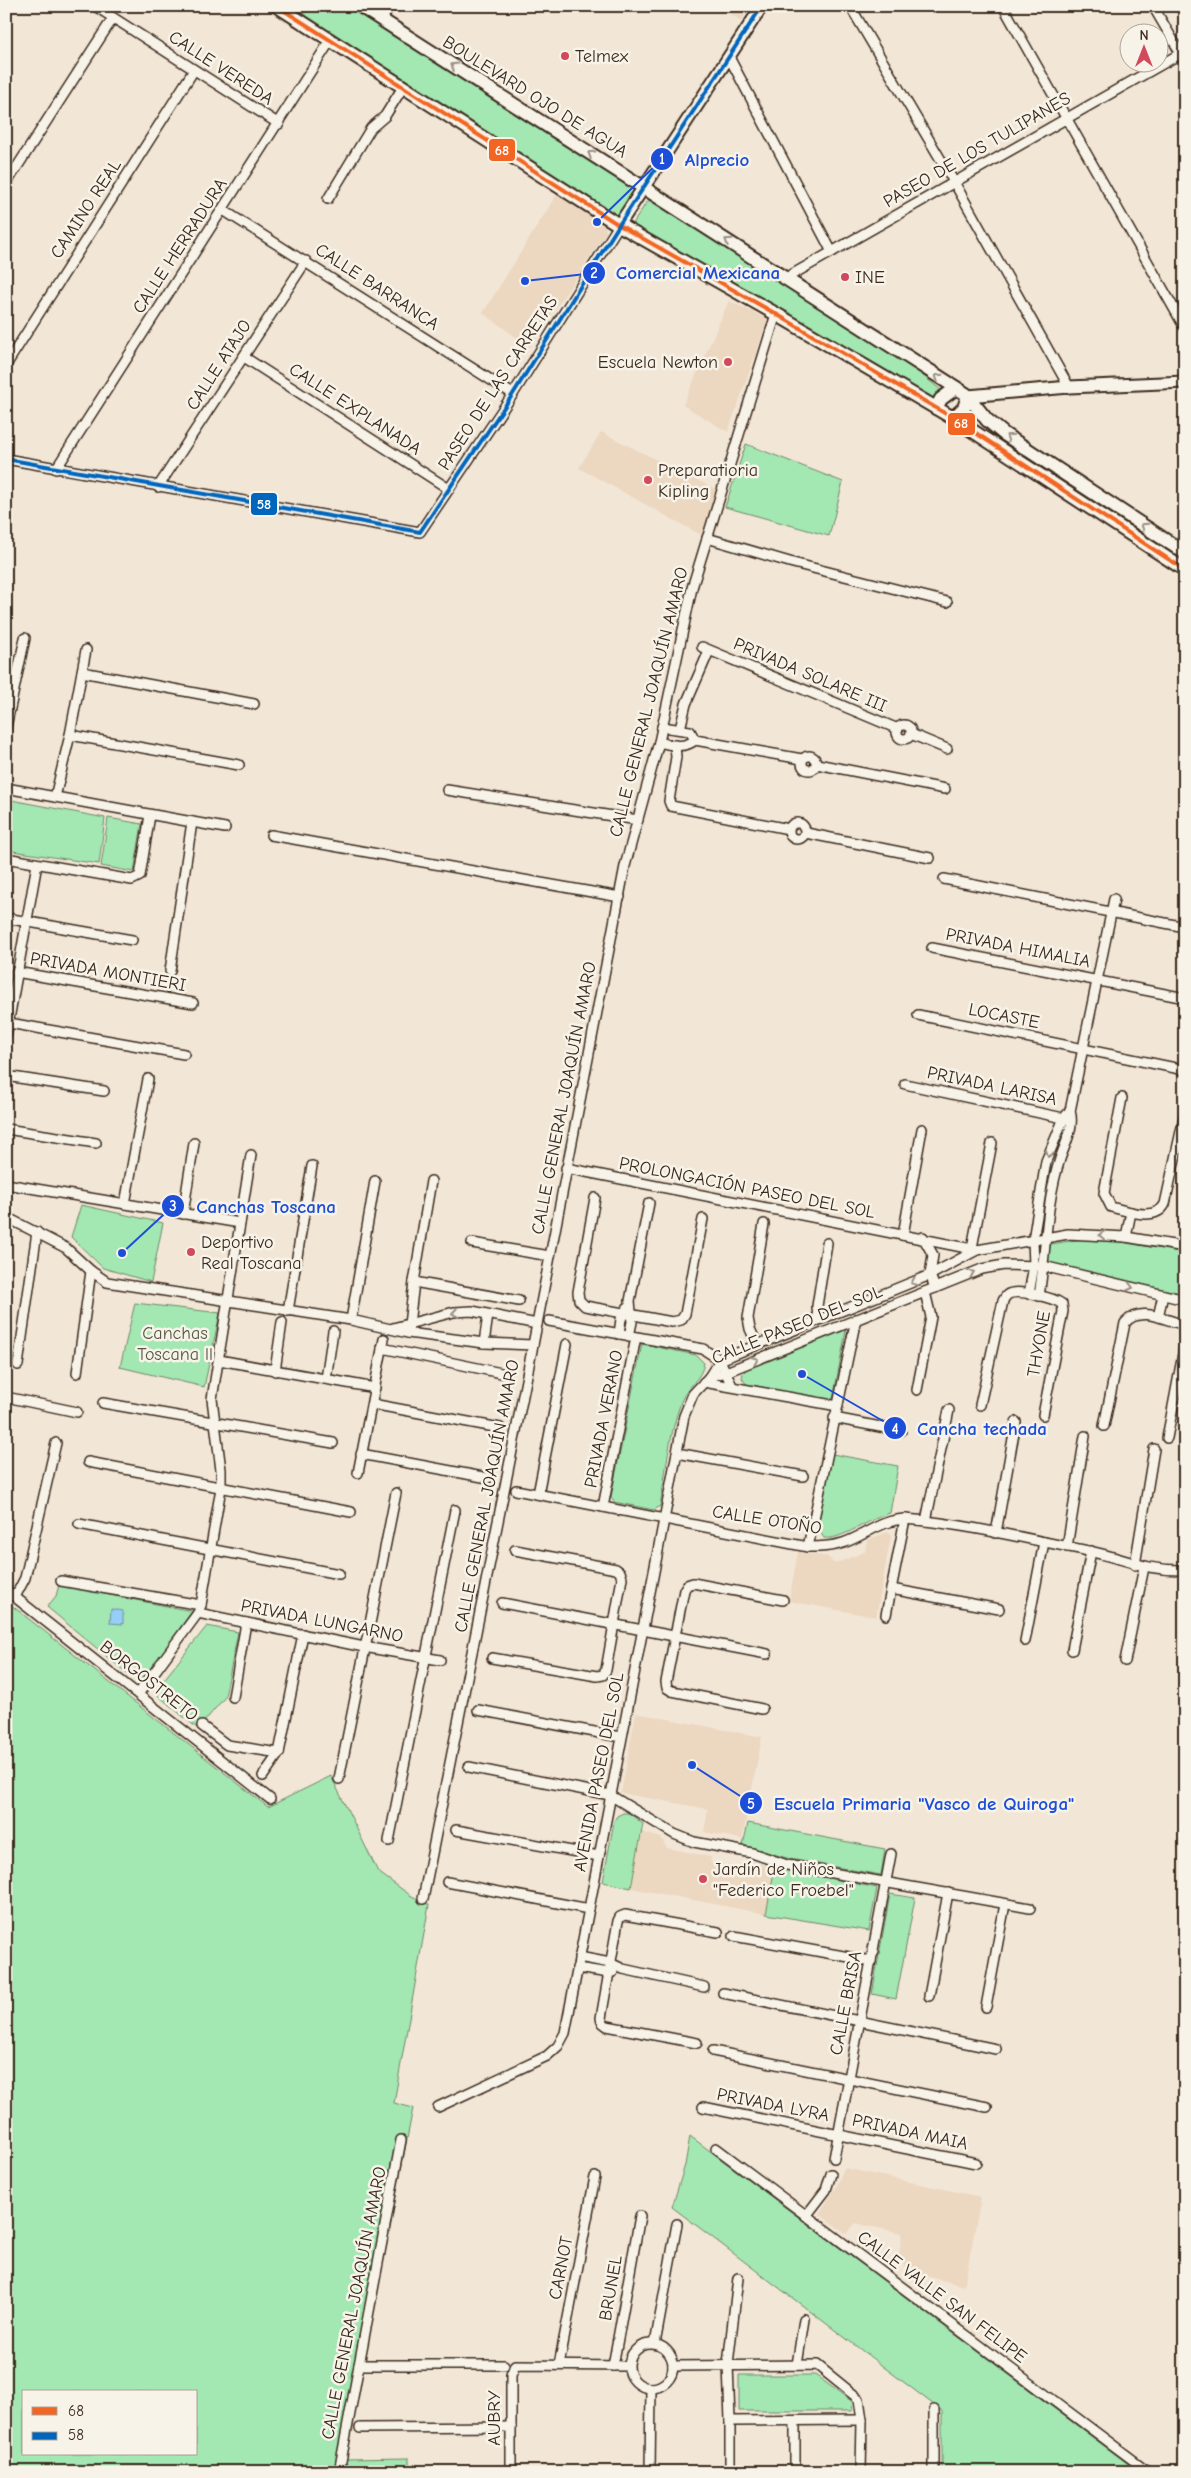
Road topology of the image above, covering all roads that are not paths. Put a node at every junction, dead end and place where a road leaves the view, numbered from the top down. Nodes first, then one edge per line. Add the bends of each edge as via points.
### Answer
1 (95, 6) edge
2 (277, 6) edge
3 (360, 6) edge
4 (390, 6) edge
5 (762, 6) edge
6 (850, 6) edge
7 (1004, 6) edge
8 (1153, 6) edge
9 (113, 18) junction
10 (381, 20) junction
11 (330, 41) junction
12 (1183, 55) edge
13 (729, 57) junction
14 (194, 70) junction
15 (403, 87) junction
16 (1067, 117) junction
17 (279, 124) junction
18 (954, 182) junction
19 (6, 184) edge
20 (645, 188) junction
21 (328, 199) dead end
22 (223, 210) junction
23 (619, 225) junction
24 (832, 252) junction
25 (306, 261) junction
26 (786, 278) junction
27 (776, 314) junction
28 (1185, 328) edge
29 (244, 357) junction
30 (6, 365) edge
31 (1185, 382) edge
32 (1069, 387) junction
33 (956, 388) junction
34 (513, 394) junction
35 (968, 396) junction
36 (936, 408) junction
37 (953, 418) junction
38 (6, 459) edge
39 (56, 468) junction
40 (158, 487) junction
41 (449, 489) junction
42 (707, 538) junction
43 (1185, 553) edge
44 (1185, 570) edge
45 (947, 602) dead end
46 (25, 638) dead end
47 (86, 650) dead end
48 (82, 672) junction
49 (254, 704) dead end
50 (662, 726) junction
51 (6, 728) edge
52 (680, 729) junction
53 (70, 734) junction
54 (695, 740) junction
55 (659, 742) junction
56 (675, 746) junction
57 (947, 749) dead end
58 (239, 765) dead end
59 (6, 788) edge
60 (945, 789) dead end
61 (447, 790) dead end
62 (56, 796) junction
63 (150, 815) junction
64 (638, 820) junction
65 (192, 822) junction
66 (225, 828) dead end
67 (271, 835) dead end
68 (6, 858) edge
69 (930, 858) dead end
70 (37, 864) junction
71 (944, 879) dead end
72 (620, 897) junction
73 (1114, 899) dead end
74 (1111, 913) junction
75 (6, 918) edge
76 (27, 921) junction
77 (1185, 927) edge
78 (132, 940) dead end
79 (932, 948) dead end
80 (170, 971) dead end
81 (16, 972) junction
82 (1097, 980) junction
83 (1185, 998) edge
84 (193, 1004) dead end
85 (918, 1016) dead end
86 (9, 1023) junction
87 (6, 1036) edge
88 (1083, 1049) junction
89 (184, 1054) dead end
90 (1185, 1070) edge
91 (6, 1076) edge
92 (148, 1079) dead end
93 (905, 1084) dead end
94 (104, 1091) dead end
95 (1122, 1098) dead end
96 (1185, 1114) edge
97 (1069, 1116) junction
98 (6, 1129) edge
99 (922, 1129) dead end
100 (96, 1143) dead end
101 (194, 1143) dead end
102 (992, 1143) dead end
103 (252, 1155) dead end
104 (312, 1166) dead end
105 (566, 1168) junction
106 (374, 1181) dead end
107 (431, 1181) dead end
108 (6, 1184) edge
109 (595, 1198) dead end
110 (649, 1202) dead end
111 (125, 1204) junction
112 (1131, 1212) junction
113 (184, 1214) junction
114 (6, 1217) edge
115 (703, 1219) dead end
116 (240, 1223) junction
117 (764, 1224) dead end
118 (37, 1232) junction
119 (903, 1235) junction
120 (923, 1237) junction
121 (1045, 1237) junction
122 (1126, 1237) junction
123 (1033, 1240) junction
124 (472, 1243) dead end
125 (828, 1243) dead end
126 (1185, 1248) edge
127 (974, 1249) junction
128 (550, 1256) junction
129 (1039, 1265) junction
130 (91, 1271) junction
131 (930, 1275) junction
132 (414, 1282) junction
133 (935, 1288) junction
134 (925, 1292) junction
135 (1029, 1294) junction
136 (1163, 1295) junction
137 (1039, 1296) junction
138 (1185, 1300) edge
139 (519, 1301) dead end
140 (229, 1302) junction
141 (288, 1311) junction
142 (628, 1313) junction
143 (488, 1315) junction
144 (1158, 1317) junction
145 (856, 1319) junction
146 (351, 1320) junction
147 (818, 1320) junction
148 (549, 1321) dead end
149 (282, 1322) dead end
150 (537, 1324) junction
151 (1185, 1327) edge
152 (409, 1329) junction
153 (333, 1331) dead end
154 (619, 1334) junction
155 (633, 1336) junction
156 (484, 1343) junction
157 (1185, 1343) edge
158 (567, 1344) dead end
159 (756, 1344) junction
160 (533, 1345) junction
161 (219, 1360) junction
162 (720, 1360) junction
163 (18, 1365) dead end
164 (275, 1371) junction
165 (726, 1372) junction
166 (77, 1373) dead end
167 (506, 1374) dead end
168 (326, 1380) junction
169 (707, 1380) junction
170 (732, 1386) junction
171 (375, 1388) junction
172 (917, 1390) dead end
173 (6, 1398) edge
174 (103, 1403) dead end
175 (372, 1404) junction
176 (980, 1405) dead end
177 (838, 1406) junction
178 (949, 1410) dead end
179 (77, 1412) dead end
180 (1043, 1415) dead end
181 (834, 1418) junction
182 (1016, 1422) dead end
183 (214, 1423) junction
184 (1104, 1426) dead end
185 (500, 1428) dead end
186 (901, 1430) dead end
187 (1085, 1436) dead end
188 (1167, 1438) dead end
189 (56, 1443) dead end
190 (333, 1443) dead end
191 (1154, 1449) dead end
192 (677, 1453) junction
193 (361, 1454) junction
194 (88, 1462) dead end
195 (358, 1472) dead end
196 (803, 1476) dead end
197 (488, 1478) dead end
198 (221, 1488) junction
199 (516, 1490) dead end
200 (396, 1493) dead end
201 (538, 1494) junction
202 (603, 1507) junction
203 (455, 1510) dead end
204 (351, 1512) dead end
205 (905, 1519) junction
206 (666, 1520) junction
207 (926, 1521) junction
208 (78, 1524) dead end
209 (996, 1533) junction
210 (1044, 1542) junction
211 (808, 1546) junction
212 (209, 1547) junction
213 (1067, 1547) junction
214 (515, 1550) dead end
215 (1091, 1551) junction
216 (1139, 1566) junction
217 (1185, 1570) edge
218 (339, 1574) dead end
219 (61, 1581) dead end
220 (891, 1588) junction
221 (6, 1590) edge
222 (15, 1597) junction
223 (783, 1600) dead end
224 (502, 1603) dead end
225 (200, 1609) junction
226 (999, 1609) dead end
227 (886, 1615) dead end
228 (246, 1623) junction
229 (614, 1624) junction
230 (644, 1630) junction
231 (303, 1634) junction
232 (675, 1636) junction
233 (1025, 1641) dead end
234 (364, 1647) junction
235 (1072, 1650) dead end
236 (767, 1654) dead end
237 (425, 1658) junction
238 (492, 1658) dead end
239 (440, 1660) dead end
240 (1125, 1661) dead end
241 (139, 1693) junction
242 (233, 1697) dead end
243 (762, 1709) dead end
244 (478, 1710) dead end
245 (202, 1726) dead end
246 (621, 1737) junction
247 (278, 1753) junction
248 (469, 1767) dead end
249 (263, 1776) dead end
250 (339, 1778) dead end
251 (610, 1795) junction
252 (270, 1799) dead end
253 (456, 1830) dead end
254 (389, 1841) dead end
255 (891, 1854) dead end
256 (599, 1856) junction
257 (447, 1882) dead end
258 (886, 1882) junction
259 (948, 1894) junction
260 (423, 1899) dead end
261 (1005, 1904) junction
262 (1030, 1908) dead end
263 (589, 1909) junction
264 (718, 1932) dead end
265 (734, 1936) dead end
266 (579, 1957) junction
267 (871, 1961) junction
268 (610, 1963) junction
269 (577, 1968) junction
270 (623, 1969) junction
271 (608, 1974) junction
272 (704, 1986) dead end
273 (723, 1993) dead end
274 (929, 1996) dead end
275 (986, 2007) dead end
276 (859, 2020) junction
277 (697, 2044) dead end
278 (996, 2049) dead end
279 (714, 2051) dead end
280 (848, 2077) junction
281 (438, 2107) dead end
282 (703, 2107) dead end
283 (987, 2107) dead end
284 (838, 2134) junction
285 (401, 2140) dead end
286 (716, 2148) dead end
287 (834, 2158) dead end
288 (976, 2163) dead end
289 (831, 2174) dead end
290 (595, 2177) dead end
291 (640, 2216) dead end
292 (806, 2216) junction
293 (677, 2224) dead end
294 (738, 2278) dead end
295 (804, 2319) dead end
296 (655, 2344) junction
297 (728, 2364) junction
298 (359, 2365) junction
299 (504, 2365) dead end
300 (559, 2365) junction
301 (797, 2365) junction
302 (613, 2366) junction
303 (628, 2366) junction
304 (673, 2366) junction
305 (651, 2388) junction
306 (934, 2410) dead end
307 (795, 2420) junction
308 (862, 2420) junction
309 (730, 2421) junction
310 (510, 2427) junction
311 (360, 2428) dead end
312 (339, 2472) edge
313 (510, 2472) edge
314 (650, 2472) edge
315 (730, 2472) edge
316 (795, 2472) edge
317 (861, 2472) edge
318 (934, 2472) edge
319 (1149, 2472) edge

1 - 9 street, CALLE VEREDA
2 - 11 main road
3 - 10 main road, BOULEVARD OJO DE AGUA
4 - 10 street
5 - 13 street
6 - 18 street
7 - 16 street
8 - 12 street
9 - 14 street, CALLE VEREDA
9 - 19 street
20 -> 10 main road, BOULEVARD OJO DE AGUA
11 - 15 main road
11 - 17 street, CALLE HERRADURA
12 - 16 street, PASEO DE LOS TULIPANES
13 - 20 street
13 - 24 street
14 - 17 street, CALLE VEREDA
14 - 30 street, CAMINO REAL
15 - 21 street via 385,116 371,128
15 - 23 main road
16 - 18 street, PASEO DE LOS TULIPANES
16 - 28 street
17 - 22 street, CALLE HERRADURA
18 - 24 street, PASEO DE LOS TULIPANES
18 - 32 street
20 - 23 street
26 -> 20 main road, BOULEVARD OJO DE AGUA
22 - 25 street, CALLE BARRANCA
22 - 39 street, CALLE HERRADURA
23 - 27 main road
23 - 34 street, PASEO DE LAS CARRETAS
24 - 26 street, PASEO DE LOS TULIPANES
25 - 29 street, CALLE ATAJO
25 - 34 street, CALLE BARRANCA
33 -> 26 main road, BOULEVARD OJO DE AGUA
27 - 36 main road
27 - 42 street, CALLE GENERAL JOAQUÍN AMARO
29 - 40 street, CALLE ATAJO
29 - 41 street, CALLE EXPLANADA
31 - 32 street
32 - 35 street
33 - 35 main road, BOULEVARD OJO DE AGUA
33 - 36 main road via 941,398
34 - 41 street, PASEO DE LAS CARRETAS
35 - 37 main road via 964,408
43 -> 35 main road, BOULEVARD OJO DE AGUA via 1004,434 987,420
36 - 37 main road
37 - 44 main road
38 - 39 street
39 - 40 street
40 - 41 street, PASEO DE LAS CARRETAS via 420,532
42 - 45 street
42 - 50 street, CALLE GENERAL JOAQUÍN AMARO via 692,588
46 - 51 street
47 - 48 street
48 - 49 street
48 - 53 street
50 - 52 street
50 - 55 street, CALLE GENERAL JOAQUÍN AMARO
52 - 54 street via 690,731
52 - 57 street, PRIVADA SOLARE III via 706,649 898,729 907,725 911,734
53 - 58 street
53 - 62 street
54 - 56 street via 688,745
54 - 60 street via 802,759 812,755 817,764
55 - 56 street
55 - 64 street, CALLE GENERAL JOAQUÍN AMARO
56 - 69 street via 671,806 789,830 792,824 799,822 805,826 806,833
59 - 62 street
61 - 64 street
62 - 63 street
63 - 65 street
63 - 70 street via 137,879
64 - 72 street, CALLE GENERAL JOAQUÍN AMARO
65 - 66 street
65 - 80 street
67 - 72 street
68 - 70 street
70 - 76 street
71 - 74 street
72 - 105 street, CALLE GENERAL JOAQUÍN AMARO
73 - 74 street
74 - 77 street
74 - 82 street
75 - 76 street
76 - 78 street
76 - 81 street
79 - 82 street, PRIVADA HIMALIA
81 - 84 street, PRIVADA MONTIERI
81 - 86 street
82 - 83 street, PRIVADA HIMALIA
82 - 88 street
85 - 88 street, LOCASTE
86 - 87 street
86 - 89 street
88 - 90 street, LOCASTE
88 - 97 street
91 - 94 street
92 - 111 street
93 - 97 street, PRIVADA LARISA
95 - 112 street via 1104,1193 1111,1207
96 - 112 street via 1162,1210 1154,1214
97 - 121 street
97 -> 123 street via 1046,1160
98 - 100 street
99 - 119 street
101 - 113 street
102 - 127 street
103 - 116 street
104 - 141 street
105 - 119 street, PROLONGACIÓN PASEO DEL SOL
105 - 128 street, CALLE GENERAL JOAQUÍN AMARO
106 - 146 street
107 - 132 street
108 - 111 street
109 - 142 street via 579,1300 585,1306
110 - 142 street
111 - 113 street
112 - 122 street
113 - 116 street
114 - 118 street
115 - 142 street via 685,1314 681,1320 672,1322
116 - 140 street
117 - 159 street via 748,1318
118 - 130 street via 66,1248
118 - 163 street
119 - 120 street, PROLONGACIÓN PASEO DEL SOL
120 - 127 street, PROLONGACIÓN PASEO DEL SOL
120 - 131 street via 933,1256
122 -> 121 street, CALLE PASEO DEL SOL via 1091,1234
121 - 123 street, CALLE PASEO DEL SOL
121 - 129 street
122 - 126 street, CALLE PASEO DEL SOL
123 - 127 street, CALLE PASEO DEL SOL
123 - 129 street
124 - 128 street
125 - 147 street via 817,1306
127 - 131 street, CALLE PASEO DEL SOL
128 - 150 street, CALLE GENERAL JOAQUÍN AMARO
133 -> 129 street, CALLE PASEO DEL SOL via 982,1269
129 - 135 street
129 -> 136 street, CALLE PASEO DEL SOL
129 - 137 street
130 - 140 street via 107,1282
130 - 166 street
131 - 133 street
131 -> 147 street, CALLE PASEO DEL SOL
132 - 139 street
132 - 152 street
133 - 134 street, CALLE PASEO DEL SOL
134 - 145 street, CALLE PASEO DEL SOL
134 - 172 street via 931,1317
135 - 137 street, THYONE
135 - 176 street, THYONE via 1014,1292 1006,1295 1002,1302
136 - 138 street, CALLE PASEO DEL SOL
136 - 144 street
137 - 180 street, THYONE via 1056,1299 1062,1304 1063,1311
140 - 141 street
140 - 161 street
141 - 146 street
142 - 154 street
142 - 155 street, PRIVADA VERANO
143 - 150 street
143 -> 152 street via 472,1311 454,1312
143 - 156 street
144 - 151 street
144 - 184 street via 1138,1314 1125,1323
165 -> 145 street, CALLE PASEO DEL SOL
145 - 177 street
146 - 152 street
147 - 159 street, CALLE PASEO DEL SOL
148 - 154 street
149 - 164 street
150 - 160 street, CALLE GENERAL JOAQUÍN AMARO
152 - 156 street
153 - 168 street
154 - 155 street
155 - 162 street via 703,1349
155 - 202 street, PRIVADA VERANO
156 - 160 street
157 - 188 street
158 - 201 street
159 - 162 street, CALLE PASEO DEL SOL
160 - 260 street, CALLE GENERAL JOAQUÍN AMARO
161 - 164 street
161 - 183 street via 212,1399
162 - 165 street
162 - 169 street, CALLE PASEO DEL SOL
164 - 168 street
165 - 169 street, CALLE PASEO DEL SOL
165 - 170 street
167 - 171 street via 383,1344
168 - 171 street
169 - 170 street
169 - 192 street, AVENIDA PASEO DEL SOL via 693,1394 684,1416
170 - 177 street
171 - 175 street
173 - 179 street
174 - 183 street
175 - 185 street
175 - 193 street
177 - 181 street
178 - 207 street
181 - 186 street
181 - 211 street
182 - 209 street
183 - 190 street
183 - 198 street
187 - 213 street
189 - 222 street via 25,1578
191 - 216 street
192 - 196 street
192 - 206 street, AVENIDA PASEO DEL SOL
193 - 195 street
193 - 197 street
194 - 198 street
198 - 204 street
198 - 212 street
199 - 201 street, CALLE OTOÑO
200 - 234 street
201 - 202 street, CALLE OTOÑO
202 - 206 street, CALLE OTOÑO
203 - 237 street
205 - 207 street, CALLE OTOÑO
205 - 211 street, CALLE OTOÑO via 879,1524 844,1543
205 - 220 street
206 - 211 street, CALLE OTOÑO
206 - 230 street, AVENIDA PASEO DEL SOL
207 - 209 street, CALLE OTOÑO
208 - 212 street
209 - 210 street, CALLE OTOÑO
210 - 213 street, CALLE OTOÑO
210 - 233 street
212 - 218 street
212 - 225 street
213 - 215 street, CALLE OTOÑO
214 - 229 street via 616,1569 622,1578
215 - 216 street, CALLE OTOÑO
215 - 235 street
216 - 217 street, CALLE OTOÑO via 1162,1571
216 - 240 street
219 - 225 street, PRIVADA LUNGARNO
220 - 226 street
220 - 227 street
221 - 222 street, BORGOSTRETO
222 - 241 street, BORGOSTRETO
223 - 232 street via 693,1583 687,1585
224 - 229 street
225 - 228 street, PRIVADA LUNGARNO
225 - 241 street
228 - 231 street, PRIVADA LUNGARNO
228 - 242 street
229 - 230 street
229 - 238 street via 603,1675
230 - 232 street
230 - 246 street, AVENIDA PASEO DEL SOL
231 - 234 street, PRIVADA LUNGARNO
231 - 247 street
232 - 236 street
232 - 243 street via 667,1688
234 - 237 street, PRIVADA LUNGARNO
234 - 250 street
237 - 239 street, PRIVADA LUNGARNO
237 - 254 street
241 - 252 street, BORGOSTRETO
244 - 246 street
245 - 247 street via 227,1745
246 - 251 street, AVENIDA PASEO DEL SOL
247 - 249 street
248 - 251 street
251 - 256 street, AVENIDA PASEO DEL SOL
251 - 258 street via 674,1834 694,1842 752,1853 786,1865
253 - 256 street
255 - 258 street, CALLE BRISA
256 - 263 street, AVENIDA PASEO DEL SOL
257 - 263 street
258 - 259 street
258 - 267 street, CALLE BRISA
259 - 261 street
259 - 274 street
261 - 262 street
261 - 275 street
263 - 266 street, AVENIDA PASEO DEL SOL
264 - 268 street via 625,1915 618,1921
265 - 267 street
266 - 268 street
266 - 269 street, AVENIDA PASEO DEL SOL
267 - 276 street, CALLE BRISA
268 - 270 street
268 - 271 street
269 - 271 street
269 - 281 street, AVENIDA PASEO DEL SOL via 565,2033 548,2056
270 - 271 street
270 - 272 street
271 - 277 street via 603,2023
273 - 276 street
276 - 278 street
276 - 280 street, CALLE BRISA
279 - 280 street
280 - 283 street
280 - 284 street, CALLE BRISA
282 - 284 street, PRIVADA LYRA
284 - 287 street, CALLE BRISA
284 - 288 street, PRIVADA MAIA
285 - 298 street, CALLE GENERAL JOAQUÍN AMARO
286 - 292 street, CALLE VALLE SAN FELIPE
289 - 292 street via 826,2190
290 - 300 street, CARNOT
291 - 302 street, BRUNEL
292 - 319 street, CALLE VALLE SAN FELIPE
293 - 296 street
294 - 297 street
295 - 301 street
296 - 303 street via 642,2346 632,2353
296 - 304 street via 671,2356
297 - 301 street
297 - 304 street
297 - 309 street
298 - 299 street
298 - 312 street, CALLE GENERAL JOAQUÍN AMARO
300 - 302 street
300 - 310 street, AUBRY via 515,2365 511,2376
301 - 308 street via 817,2365 859,2399
302 - 303 street
303 - 305 street via 640,2385
304 - 305 street via 670,2377 662,2385
305 - 314 street
306 - 318 street
307 - 308 street
307 - 309 street
307 - 316 street
308 - 317 street
309 - 315 street
310 - 311 street
310 - 313 street, AUBRY

